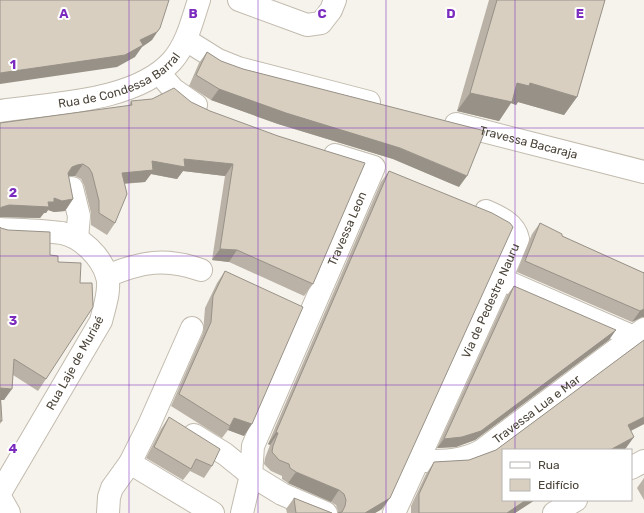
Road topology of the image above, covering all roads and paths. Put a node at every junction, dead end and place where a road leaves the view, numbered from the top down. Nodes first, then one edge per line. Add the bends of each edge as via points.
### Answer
1 (199, 0) edge
2 (239, 0) edge
3 (335, 0) edge
4 (186, 40) junction
5 (159, 73) junction
6 (388, 107) edge
7 (0, 111) edge
8 (213, 114) edge
9 (435, 119) edge
10 (317, 149) edge
11 (374, 167) junction
12 (644, 172) edge
13 (395, 174) edge
14 (72, 188) edge
15 (469, 204) edge
16 (0, 229) edge
17 (77, 238) junction
18 (201, 270) dead end
19 (107, 276) junction
20 (502, 279) junction
21 (292, 304) edge
22 (312, 313) junction
23 (192, 328) dead end
24 (639, 333) edge
25 (156, 412) junction
26 (10, 458) edge
27 (644, 460) edge
28 (418, 461) junction
29 (130, 464) junction
30 (632, 467) edge
31 (251, 475) junction
32 (0, 493) edge
33 (0, 497) edge
34 (9, 513) edge
35 (108, 513) edge
36 (213, 513) edge
37 (242, 513) edge
38 (326, 513) edge
39 (394, 513) edge

1 - 4 street, Rua de Condessa Barral
2 - 3 street via 307,25 321,23
4 - 5 street, Rua de Condessa Barral via 173,60
4 - 6 street via 218,60 238,68
5 - 7 street, Rua de Condessa Barral via 135,86 110,95
5 - 8 street via 189,102
9 - 12 street, Travessa Bacaraja
10 - 11 street
11 - 13 street
11 - 22 street, Travessa Leon
14 - 17 street via 79,216
15 - 20 street, Via de Pedestre Nauru via 511,225 516,233 518,239
16 - 17 street via 62,233
17 - 19 street via 90,250
18 - 19 street via 168,261 144,263
19 - 26 street, Rua Laje de Muriaé via 107,298 101,321
20 - 24 street
20 - 28 street, Via de Pedestre Nauru
21 - 22 street
22 - 31 street, Travessa Leon via 253,446
23 - 25 street
24 - 28 street, Travessa Lua e Mar via 473,456 452,461
25 - 29 street
25 - 31 street via 225,454
26 - 32 street, Rua Laje de Muriaé
27 - 30 street
28 - 39 street, Via de Pedestre Nauru
29 - 35 street via 112,488
29 - 36 street
31 - 37 street, Travessa Leon
31 - 38 street via 282,494
33 - 34 street

